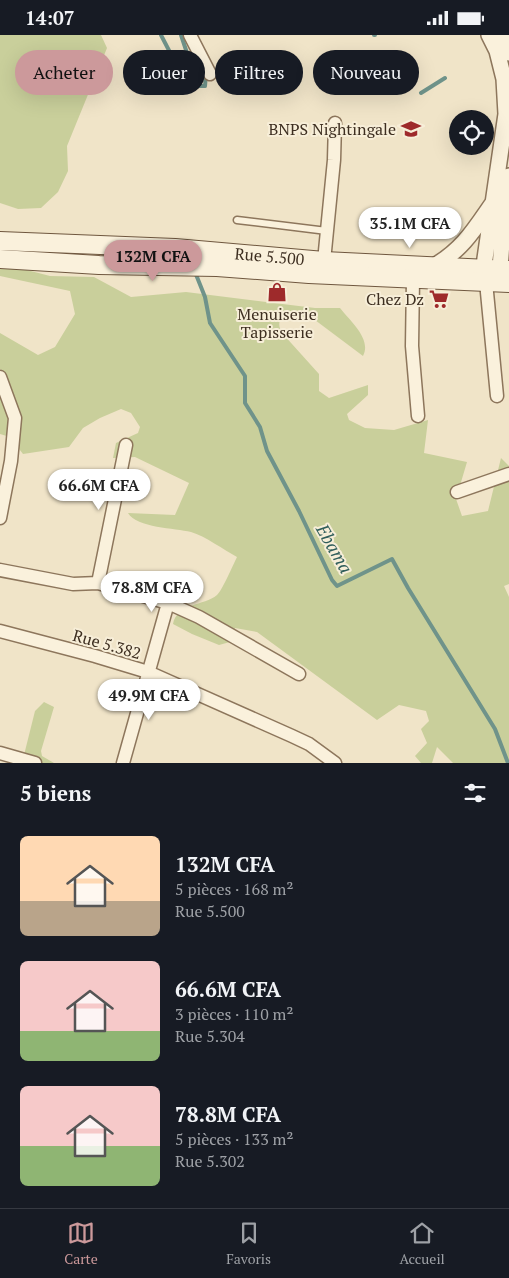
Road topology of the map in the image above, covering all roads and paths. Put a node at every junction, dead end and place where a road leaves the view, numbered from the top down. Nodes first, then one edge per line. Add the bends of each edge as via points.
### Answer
1 (190, 35) edge
2 (489, 35) edge
3 (502, 35) edge
4 (509, 53) edge
5 (210, 75) dead end
6 (335, 123) dead end
7 (509, 176) edge
8 (503, 207) edge
9 (237, 220) dead end
10 (327, 231) junction
11 (0, 241) edge
12 (0, 259) edge
13 (317, 260) junction
14 (434, 266) junction
15 (495, 277) edge
16 (413, 279) junction
17 (0, 377) edge
18 (498, 396) dead end
19 (418, 416) dead end
20 (126, 445) dead end
21 (509, 474) edge
22 (457, 492) dead end
23 (0, 518) edge
24 (0, 570) edge
25 (98, 583) junction
26 (168, 603) junction
27 (0, 631) edge
28 (148, 673) junction
29 (299, 674) dead end
30 (0, 753) edge
31 (35, 763) edge
32 (123, 763) edge
33 (335, 763) edge

1 - 5 street
2 - 8 street via 497,51 506,98
3 - 4 street
6 - 10 street
7 - 8 street
8 - 14 street via 452,255
8 - 15 street
9 - 10 lane
10 - 13 street
11 - 13 main road, Rue 5.500 via 175,248
12 - 16 main road, Rue 5.500
13 - 14 main road, Rue 5.500
14 - 15 main road, Rue 5.500
15 - 16 main road, Rue 5.500
15 - 18 street
16 - 19 street via 412,346
17 - 23 street via 15,418
20 - 25 street
21 - 22 street
24 - 25 street via 73,584
25 - 26 street
26 - 28 street
26 - 29 street
27 - 28 street, Rue 5.382
28 - 32 street
28 - 33 street, Rue 5.382 via 292,736
30 - 31 street

